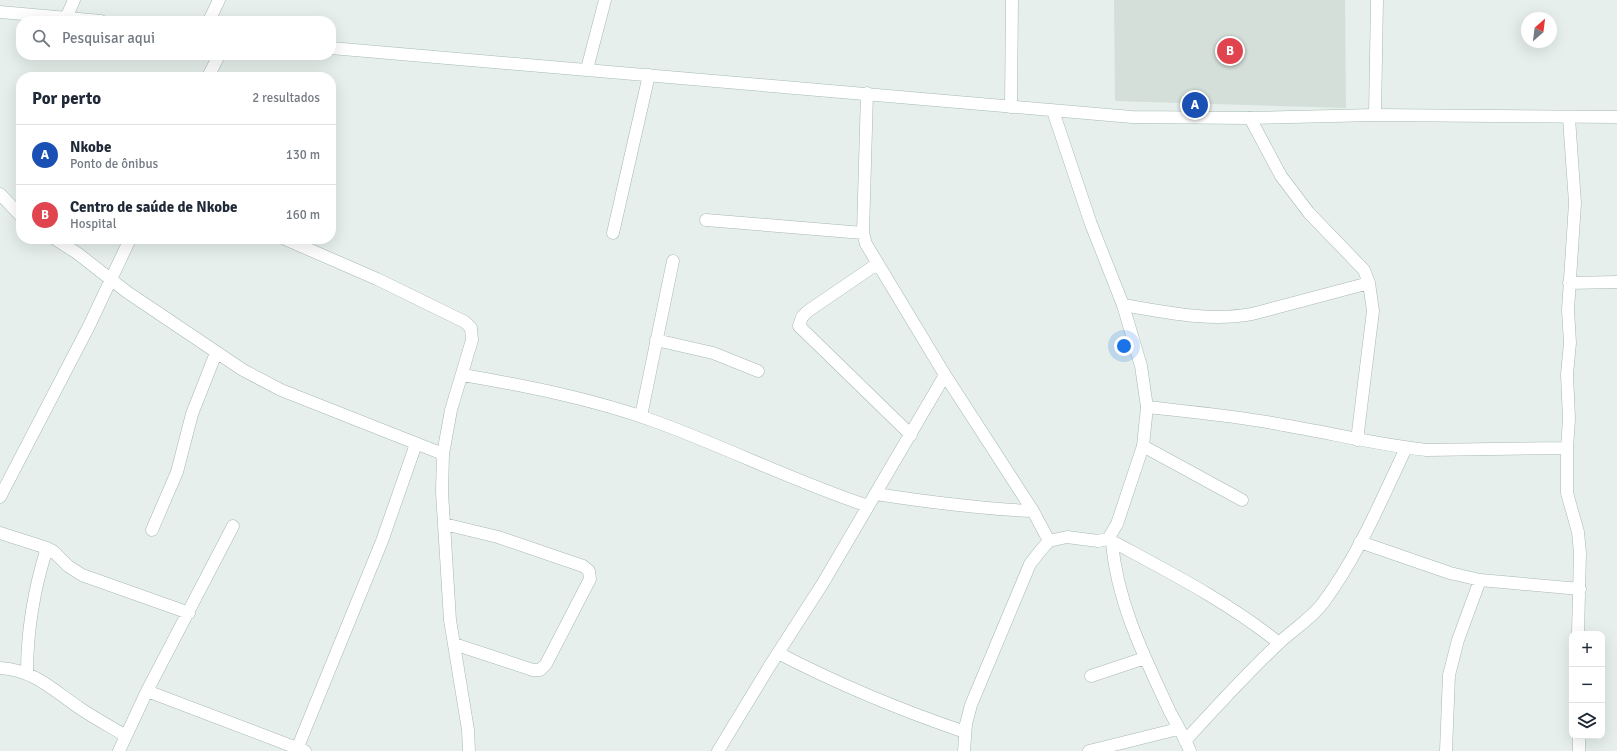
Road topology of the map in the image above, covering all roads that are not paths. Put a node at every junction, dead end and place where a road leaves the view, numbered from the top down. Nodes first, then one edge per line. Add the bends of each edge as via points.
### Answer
1 (74, 0) edge
2 (219, 0) edge
3 (605, 0) edge
4 (1012, 0) edge
5 (1376, 0) edge
6 (0, 12) edge
7 (44, 16) edge
8 (67, 16) edge
9 (211, 16) edge
10 (336, 48) edge
11 (216, 60) edge
12 (587, 69) junction
13 (210, 72) edge
14 (649, 75) junction
15 (867, 94) junction
16 (1010, 107) junction
17 (1053, 111) junction
18 (1375, 115) junction
19 (1617, 117) edge
20 (1250, 118) junction
21 (1569, 118) junction
22 (0, 194) edge
23 (16, 211) edge
24 (706, 220) dead end
25 (613, 233) dead end
26 (863, 233) junction
27 (63, 244) edge
28 (128, 244) edge
29 (296, 244) edge
30 (673, 261) dead end
31 (877, 264) junction
32 (110, 279) junction
33 (1617, 282) edge
34 (1369, 283) junction
35 (1569, 283) junction
36 (1123, 304) junction
37 (656, 340) junction
38 (216, 353) junction
39 (758, 371) dead end
40 (463, 374) junction
41 (945, 375) junction
42 (1147, 407) junction
43 (640, 416) junction
44 (911, 435) junction
45 (1357, 440) junction
46 (416, 444) junction
47 (1143, 446) junction
48 (1406, 448) junction
49 (1567, 448) junction
50 (443, 454) junction
51 (876, 494) junction
52 (0, 497) edge
53 (1242, 500) dead end
54 (868, 506) junction
55 (1032, 511) junction
56 (444, 524) junction
57 (233, 526) dead end
58 (152, 530) dead end
59 (0, 533) edge
60 (1110, 540) junction
61 (1049, 541) junction
62 (1360, 542) junction
63 (47, 548) junction
64 (1480, 580) junction
65 (1580, 589) junction
66 (189, 612) junction
67 (1578, 631) edge
68 (1279, 643) junction
69 (454, 644) junction
70 (778, 653) junction
71 (1145, 658) junction
72 (0, 668) edge
73 (27, 673) junction
74 (1091, 676) dead end
75 (148, 691) junction
76 (1178, 729) junction
77 (965, 732) junction
78 (126, 736) junction
79 (1579, 739) edge
80 (1187, 746) edge
81 (301, 750) edge
82 (119, 751) edge
83 (469, 751) edge
84 (718, 751) edge
85 (964, 751) edge
86 (1089, 751) edge
87 (1446, 751) edge
88 (1579, 751) edge

1 - 8 street
2 - 9 street
3 - 12 street
4 - 16 street
5 - 18 street
6 - 7 street
10 - 12 street
11 - 13 street
12 - 14 street
14 - 15 street
14 - 25 street
15 - 16 street
15 - 26 street
16 - 17 street
17 - 20 street via 1132,117
17 - 36 street via 1091,224
18 - 20 street
18 - 21 street
19 - 21 street
20 - 34 street via 1280,176 1309,213 1364,270
21 - 35 street via 1575,203
22 - 23 street
24 - 26 street
26 - 31 street
27 - 32 street
28 - 32 street
29 - 40 street via 377,279 465,322 472,328 472,340
30 - 37 street
31 - 41 street
31 - 44 street via 808,312 802,317 800,326
32 - 38 street
32 - 52 street via 89,326
33 - 35 street
34 - 36 street via 1233,317 1188,316
34 - 45 street via 1373,311
35 - 49 street
36 - 42 street via 1141,366
37 - 39 street via 713,353
37 - 43 street
38 - 46 street via 281,390
38 - 58 street via 192,414 178,472
40 - 43 street via 526,386
40 - 50 street via 451,410
41 - 44 street
41 - 55 street
42 - 45 street via 1238,418
42 - 47 street
43 - 54 street
44 - 51 street
45 - 48 street
46 - 50 street
46 - 81 street via 374,563 330,666
47 - 53 street
47 - 60 street
48 - 49 street
48 - 62 street
49 - 65 street via 1567,493 1578,532
50 - 56 street
51 - 54 street
51 - 55 street via 936,504
54 - 70 street
55 - 61 street
56 - 69 street
56 - 69 street via 498,537 584,566 589,571 590,578 546,664 540,670 533,670
57 - 66 street
59 - 63 street
60 - 61 street via 1067,537
60 - 68 street via 1236,611
60 - 71 street via 1123,602
61 - 77 street via 1030,564 971,705
62 - 64 street via 1450,573
62 - 68 street via 1322,604
63 - 66 street via 82,575
63 - 73 street via 33,599
64 - 65 street
64 - 87 street via 1458,640 1449,675
65 - 67 street
66 - 75 street
68 - 80 street
69 - 83 street
70 - 77 street via 856,691
70 - 84 street
71 - 74 street
71 - 76 street
72 - 73 street
73 - 78 street via 46,682 80,708
75 - 78 street
75 - 81 street
76 - 80 street
76 - 86 street
77 - 85 street
78 - 82 street
79 - 88 street

